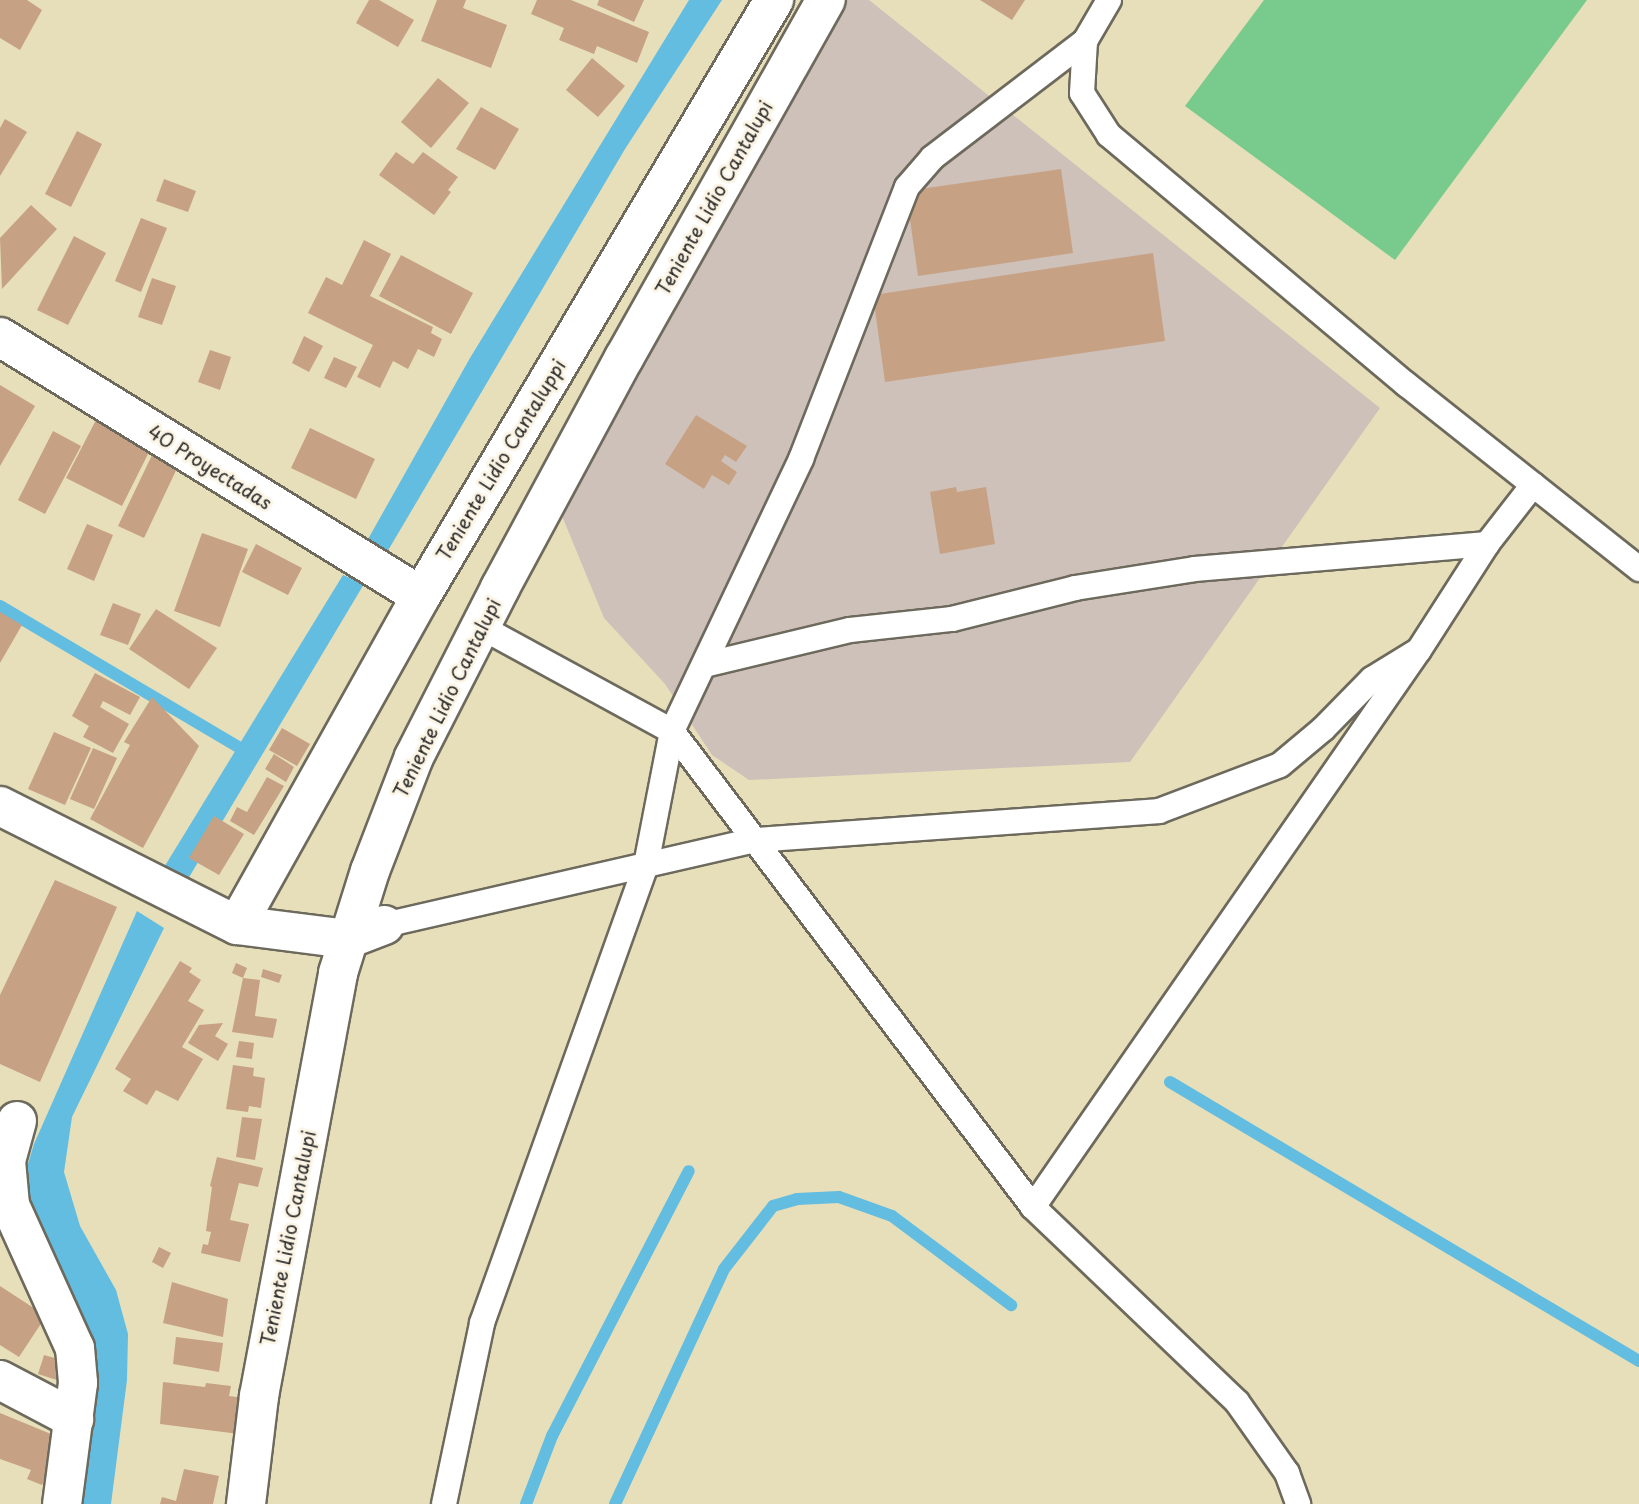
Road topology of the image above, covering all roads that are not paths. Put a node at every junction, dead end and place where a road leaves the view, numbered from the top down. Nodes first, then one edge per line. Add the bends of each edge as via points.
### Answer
1 (774, 0) edge
2 (826, 0) edge
3 (1109, 0) edge
4 (1085, 41) junction
5 (0, 337) edge
6 (1533, 485) junction
7 (1487, 544) junction
8 (1639, 569) edge
9 (421, 596) junction
10 (481, 627) junction
11 (1419, 650) junction
12 (704, 665) junction
13 (672, 731) junction
14 (0, 806) edge
15 (755, 840) junction
16 (646, 865) junction
17 (237, 925) junction
18 (384, 925) joint
19 (348, 939) junction
20 (17, 1121) dead end
21 (1033, 1207) junction
22 (0, 1380) edge
23 (74, 1419) junction
24 (62, 1504) edge
25 (246, 1504) edge
26 (444, 1504) edge
27 (1298, 1504) edge

1 - 9 street, Teniente Lidio Cantaluppi
2 - 10 street, Teniente Lidio Cantalupi via 624,358
3 - 4 lane
4 - 6 lane via 1082,93 1109,135
4 - 12 lane via 932,158 907,187 801,459
5 - 9 street, 40 Proyectadas
6 - 7 lane
6 - 8 lane
7 - 11 lane
7 - 12 lane via 1195,569 1075,588 952,619 850,630
9 - 17 street, Teniente Lidio Cantaluppi
10 - 13 lane
10 - 19 street, Teniente Lidio Cantalupi via 414,757
11 - 15 lane via 1372,679 1280,765 1159,811
11 - 21 lane
12 - 13 lane
13 - 15 lane
13 - 16 lane
14 - 17 street
15 - 16 lane
15 - 21 lane
16 - 18 lane
16 - 26 lane via 482,1323
17 - 19 street
18 - 19 street
19 - 25 street, Teniente Lidio Cantalupi via 258,1396
20 - 23 street via 6,1161 10,1205 75,1348
21 - 27 lane via 1237,1402 1287,1473
22 - 23 street
23 - 24 street

